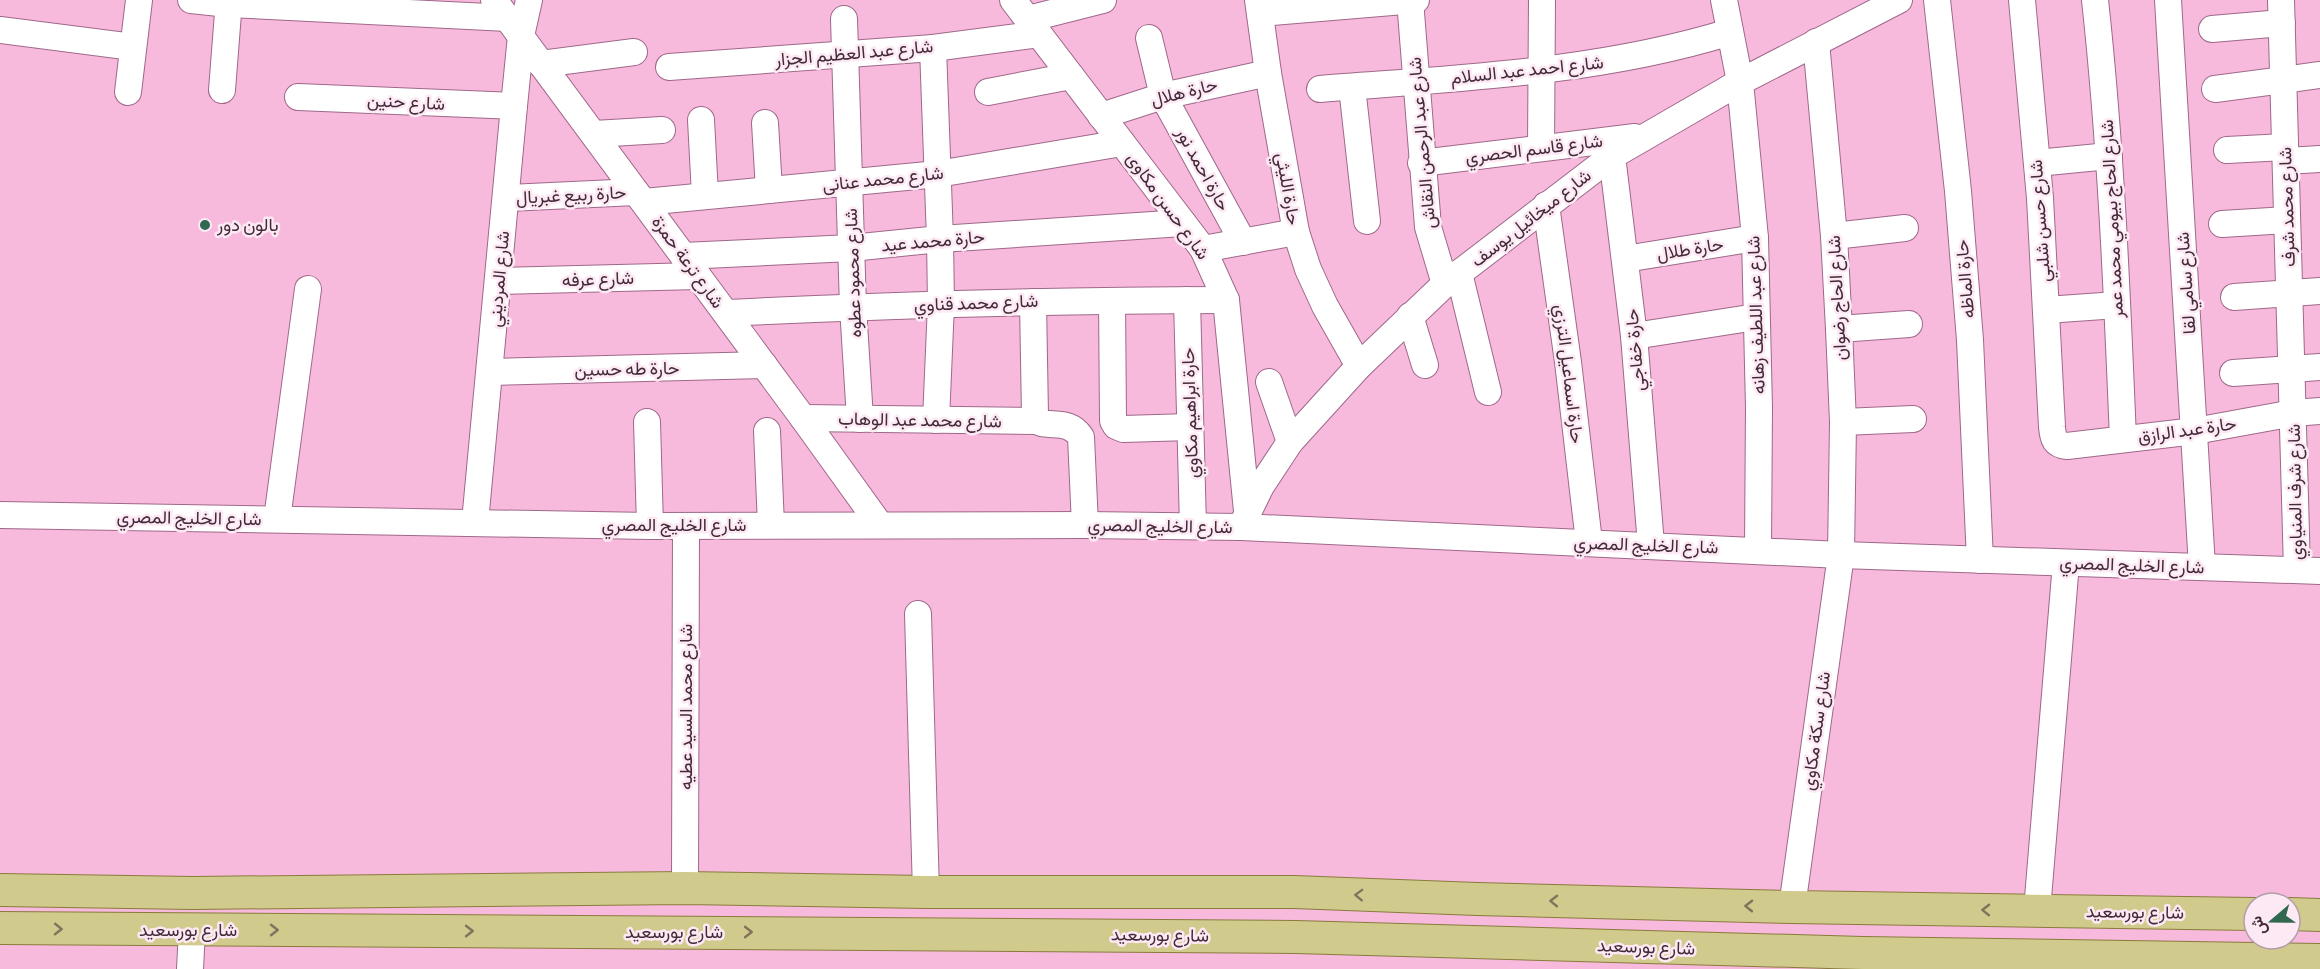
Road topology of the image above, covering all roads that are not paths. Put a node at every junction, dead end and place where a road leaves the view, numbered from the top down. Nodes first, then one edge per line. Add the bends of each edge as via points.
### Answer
1 (139, 0) edge
2 (191, 0) edge
3 (530, 0) edge
4 (1103, 0) edge
5 (1410, 0) edge
6 (1416, 0) edge
7 (1542, 0) edge
8 (1724, 0) edge
9 (1937, 0) edge
10 (2022, 0) edge
11 (2095, 0) edge
12 (2168, 0) edge
13 (229, 2) edge
14 (1331, 3) edge
15 (1884, 4) edge
16 (1259, 7) edge
17 (2282, 11) edge
18 (508, 18) edge
19 (1027, 18) edge
20 (844, 19) dead end
21 (2212, 29) dead end
22 (0, 30) edge
23 (1730, 32) junction
24 (1149, 39) dead end
25 (1816, 42) junction
26 (133, 46) junction
27 (933, 48) junction
28 (634, 52) dead end
29 (845, 55) junction
30 (541, 64) junction
31 (669, 67) dead end
32 (1542, 71) junction
33 (1268, 72) junction
34 (2320, 75) edge
35 (1071, 76) junction
36 (2283, 81) junction
37 (1415, 82) junction
38 (1740, 82) junction
39 (1352, 87) junction
40 (1320, 89) dead end
41 (2215, 89) dead end
42 (222, 90) dead end
43 (988, 92) dead end
44 (128, 93) dead end
45 (1163, 96) junction
46 (298, 97) dead end
47 (514, 106) junction
48 (1101, 116) junction
49 (701, 120) dead end
50 (765, 123) dead end
51 (662, 130) dead end
52 (594, 134) junction
53 (1647, 136) junction
54 (1122, 143) junction
55 (1541, 147) junction
56 (2227, 150) dead end
57 (2285, 154) junction
58 (1612, 156) junction
59 (2109, 156) junction
60 (2320, 159) edge
61 (1421, 163) junction
62 (2037, 163) junction
63 (938, 174) junction
64 (850, 183) junction
65 (769, 190) junction
66 (705, 195) junction
67 (640, 197) junction
68 (506, 198) junction
69 (1546, 205) junction
70 (2287, 220) junction
71 (1367, 221) dead end
72 (1183, 223) junction
73 (2222, 224) dead end
74 (1905, 228) dead end
75 (1296, 232) junction
76 (1834, 236) junction
77 (1755, 238) junction
78 (940, 239) junction
79 (1243, 242) junction
80 (852, 248) junction
81 (1203, 249) junction
82 (683, 255) junction
83 (1625, 259) junction
84 (698, 276) junction
85 (1452, 278) junction
86 (498, 281) junction
87 (308, 289) dead end
88 (2320, 291) edge
89 (2289, 292) junction
90 (2234, 297) dead end
91 (1187, 300) junction
92 (1226, 300) junction
93 (1112, 301) junction
94 (1034, 302) junction
95 (941, 304) junction
96 (2117, 305) junction
97 (853, 307) junction
98 (2046, 310) junction
99 (726, 313) junction
100 (1410, 316) junction
101 (1756, 318) junction
102 (1909, 324) dead end
103 (1839, 329) junction
104 (1634, 336) junction
105 (1425, 364) dead end
106 (764, 365) junction
107 (1359, 366) junction
108 (2320, 367) edge
109 (2291, 369) junction
110 (490, 372) junction
111 (2233, 373) dead end
112 (1269, 382) dead end
113 (1488, 392) dead end
114 (2320, 411) edge
115 (2293, 413) junction
116 (803, 418) junction
117 (1913, 418) dead end
118 (860, 419) junction
119 (936, 420) junction
120 (1037, 421) junction
121 (646, 422) dead end
122 (1843, 422) junction
123 (1191, 427) junction
124 (2195, 430) junction
125 (766, 431) dead end
126 (2123, 439) junction
127 (2055, 441) joint
128 (1290, 442) junction
129 (0, 515) edge
130 (277, 519) junction
131 (1244, 519) junction
132 (475, 522) junction
133 (771, 525) junction
134 (879, 525) junction
135 (1085, 525) junction
136 (650, 526) junction
137 (686, 526) junction
138 (1193, 526) junction
139 (1589, 542) junction
140 (1651, 545) junction
141 (1758, 549) junction
142 (1841, 555) junction
143 (1980, 560) junction
144 (2066, 563) junction
145 (2202, 567) junction
146 (2308, 571) edge
147 (918, 614) dead end
148 (685, 888) junction
149 (0, 890) edge
150 (926, 892) junction
151 (1792, 907) junction
152 (2037, 910) junction
153 (2242, 914) edge
154 (2302, 914) edge
155 (2320, 915) edge
156 (0, 928) edge
157 (192, 930) junction
158 (2320, 960) edge
159 (190, 969) edge

1 - 26 street
2 - 13 street
3 - 18 street, شارع المرديني
4 - 19 street, شارع عبد العظيم الجزار
5 - 6 street
5 - 14 street
5 - 37 street, شارع عبد الرحمن النقاش
7 - 32 street
8 - 23 street, شارع عبد اللطيف زهانه
9 - 143 street, حارة الماظه via 1970,340
10 - 62 street, شارع حسن شلبي
11 - 59 street, شارع الحاج بيومي محمد عمر
12 - 124 street, شارع سامي لقا
13 - 18 street
13 - 42 street
14 - 16 street
15 - 25 street, شارع ميخائيل يوسف
16 - 33 street, حارة الليثي
17 - 21 street
17 - 36 street, شارع محمد شرف
18 - 30 street, شارع ترعة حمزة
18 - 47 street, شارع المرديني
19 - 27 street, شارع عبد العظيم الجزار
19 - 35 street, شارع حسن مكاوى
20 - 29 street, شارع محمود عطوه
22 - 26 street
23 - 32 street, شارع احمد عبد السلام via 1647,54
23 - 38 street, شارع عبد اللطيف زهانه
24 - 45 street, حارة احمد نور
25 - 38 street, شارع ميخائيل يوسف
25 - 76 street, شارع الحاج رضوان
26 - 44 street
27 - 29 street, شارع عبد العظيم الجزار
27 - 63 street
28 - 30 street
29 - 31 street, شارع عبد العظيم الجزار
29 - 64 street, شارع محمود عطوه
30 - 52 street, شارع ترعة حمزة
32 - 37 street, شارع احمد عبد السلام
32 - 55 street
33 - 45 street, حارة هلال
33 - 75 street, حارة الليثي
34 - 36 street
35 - 43 street
35 - 48 street, شارع حسن مكاوى
36 - 41 street
36 - 57 street, شارع محمد شرف
37 - 39 street, شارع احمد عبد السلام
37 - 61 street, شارع عبد الرحمن النقاش
38 - 53 street, شارع ميخائيل يوسف
38 - 77 street, شارع عبد اللطيف زهانه
39 - 40 street, شارع احمد عبد السلام
39 - 71 street
45 - 48 street, حارة هلال
45 - 79 street, حارة احمد نور
46 - 47 street, شارع حنين
47 - 68 street, شارع المرديني
48 - 54 street, شارع حسن مكاوى
49 - 66 street
50 - 65 street
51 - 52 street
52 - 67 street, شارع ترعة حمزة
53 - 55 street, شارع قاسم الحصري
53 - 58 street, شارع ميخائيل يوسف
54 - 63 street, شارع محمد عنانى
54 - 72 street, شارع حسن مكاوى
55 - 61 street, شارع قاسم الحصري
56 - 57 street
57 - 60 street
57 - 70 street, شارع محمد شرف
58 - 69 street, شارع ميخائيل يوسف
58 - 83 street, حارة خفاجي
59 - 62 street
59 - 96 street, شارع الحاج بيومي محمد عمر
61 - 85 street, شارع عبد الرحمن النقاش via 1428,227
62 - 98 street, شارع حسن شلبي
63 - 64 street, شارع محمد عنانى
63 - 78 street
64 - 65 street, شارع محمد عنانى
64 - 80 street, شارع محمود عطوه
65 - 66 street, شارع محمد عنانى
66 - 67 street, شارع محمد عنانى
67 - 68 street, حارة ربيع غبريال
67 - 82 street, شارع ترعة حمزة
68 - 86 street, شارع المرديني
69 - 85 street, شارع ميخائيل يوسف
69 - 139 street, حارة اسماعيل الترزي
70 - 73 street
70 - 89 street, شارع محمد شرف
72 - 78 street, حارة محمد عيد
72 - 81 street, شارع حسن مكاوى
74 - 76 street
75 - 79 street
75 - 107 street, حارة الليثي via 1324,306
76 - 103 street, شارع الحاج رضوان
77 - 83 street, حارة طلال
77 - 101 street, شارع عبد اللطيف زهانه
78 - 80 street, حارة محمد عيد
78 - 95 street
79 - 81 street
80 - 82 street, حارة محمد عيد
80 - 97 street, شارع محمود عطوه
81 - 92 street, شارع حسن مكاوى
82 - 84 street, شارع ترعة حمزة
83 - 104 street, حارة خفاجي
84 - 86 street, شارع عرفه
84 - 99 street, شارع ترعة حمزة
85 - 100 street, شارع ميخائيل يوسف
85 - 113 street, شارع عبد الرحمن النقاش
86 - 110 street, شارع المرديني
87 - 130 street
88 - 89 street
89 - 90 street
89 - 109 street, شارع محمد شرف
91 - 92 street, شارع محمد قناوي
91 - 93 street, شارع محمد قناوي
91 - 123 street, حارة ابراهيم مكاوي
92 - 131 street, شارع حسن مكاوى
93 - 94 street, شارع محمد قناوي
93 - 123 street via 1116,426
94 - 95 street, شارع محمد قناوي
94 - 120 street
95 - 97 street, شارع محمد قناوي
95 - 119 street
96 - 98 street
96 - 126 street, شارع الحاج بيومي محمد عمر
97 - 99 street, شارع محمد قناوي
97 - 118 street, شارع محمود عطوه
98 - 127 street, شارع حسن شلبي
99 - 106 street, شارع ترعة حمزة
100 - 105 street
100 - 107 street, شارع ميخائيل يوسف
101 - 104 street
101 - 141 street, شارع عبد اللطيف زهانه
102 - 103 street
103 - 122 street, شارع الحاج رضوان
104 - 140 street, حارة خفاجي
106 - 110 street, حارة طه حسين
106 - 116 street, شارع ترعة حمزة
107 - 128 street, شارع ميخائيل يوسف
108 - 109 street
109 - 111 street
109 - 115 street, شارع محمد شرف
110 - 132 street, شارع المرديني
112 - 128 street
114 - 115 street, حارة عبد الرازق
115 - 124 street, حارة عبد الرازق
115 - 146 street, شارع شرف المنياوي
116 - 118 street, شارع محمد عبد الوهاب
116 - 134 street, شارع ترعة حمزة
117 - 122 street
118 - 119 street, شارع محمد عبد الوهاب
119 - 120 street, شارع محمد عبد الوهاب
120 - 135 street, شارع محمد عبد الوهاب via 1065,424 1081,436
121 - 136 street
122 - 142 street, شارع الحاج رضوان
123 - 138 street, حارة ابراهيم مكاوي
124 - 126 street, حارة عبد الرازق
124 - 145 street, شارع سامي لقا
125 - 133 street
126 - 127 street, حارة عبد الرازق via 2067,446
128 - 131 street, شارع ميخائيل يوسف
129 - 130 street, شارع الخليج المصري
130 - 132 street, شارع الخليج المصري
131 - 138 street, شارع الخليج المصري
131 - 139 street, شارع الخليج المصري
132 - 136 street, شارع الخليج المصري
133 - 134 street, شارع الخليج المصري
133 - 137 street, شارع الخليج المصري
134 - 135 street, شارع الخليج المصري
135 - 138 street, شارع الخليج المصري
136 - 137 street, شارع الخليج المصري
137 - 148 street, شارع محمد السيد عطيه
139 - 140 street, شارع الخليج المصري
140 - 141 street, شارع الخليج المصري
141 - 142 street, شارع الخليج المصري
142 - 143 street, شارع الخليج المصري
142 - 151 street, شارع سكة مكاوي
143 - 144 street, شارع الخليج المصري
144 - 145 street, شارع الخليج المصري
144 - 152 street
145 - 146 street, شارع الخليج المصري
147 - 150 street
148 - 149 main road, شارع بورسعيد via 192,893
148 - 150 main road, شارع بورسعيد
151 -> 150 main road, شارع بورسعيد via 1294,892
152 -> 151 main road, شارع بورسعيد
152 - 153 main road, شارع بورسعيد
154 - 155 main road
156 -> 157 main road, شارع بورسعيد
157 -> 158 main road, شارع بورسعيد via 1296,937 1863,953
157 - 159 street

